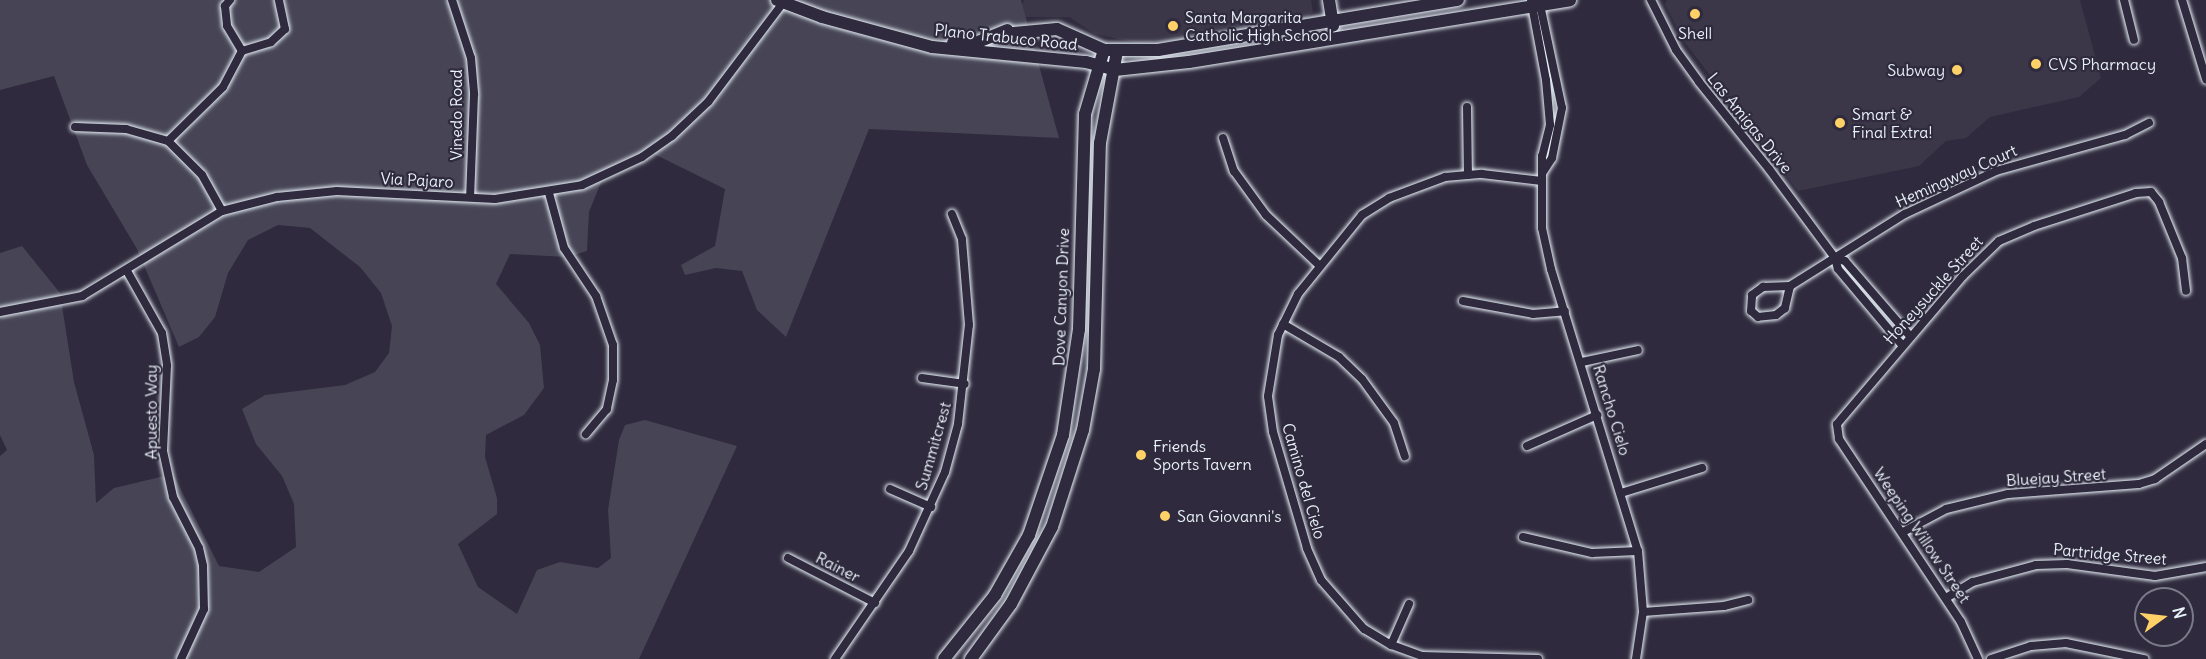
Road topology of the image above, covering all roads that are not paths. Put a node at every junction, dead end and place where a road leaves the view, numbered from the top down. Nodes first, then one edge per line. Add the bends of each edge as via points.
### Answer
1 (230, 0) edge
2 (279, 0) edge
3 (452, 0) edge
4 (1329, 0) edge
5 (1458, 0) edge
6 (1570, 0) edge
7 (1651, 0) edge
8 (2124, 0) edge
9 (2182, 0) edge
10 (780, 2) edge
11 (1535, 3) edge
12 (1332, 20) junction
13 (1335, 36) junction
14 (910, 39) junction
15 (2134, 40) dead end
16 (1111, 50) junction
17 (242, 51) junction
18 (1098, 66) junction
19 (1115, 70) junction
20 (2206, 79) edge
21 (1561, 96) junction
22 (1548, 97) junction
23 (1467, 107) dead end
24 (2149, 123) dead end
25 (1561, 124) junction
26 (1550, 125) junction
27 (75, 127) dead end
28 (1223, 138) dead end
29 (168, 141) junction
30 (1468, 175) junction
31 (1543, 176) junction
32 (549, 193) junction
33 (470, 197) junction
34 (222, 211) junction
35 (952, 214) dead end
36 (1835, 258) junction
37 (1320, 266) junction
38 (127, 271) junction
39 (1790, 286) junction
40 (2186, 291) dead end
41 (1463, 301) dead end
42 (1883, 308) junction
43 (1565, 311) junction
44 (0, 312) edge
45 (1875, 316) junction
46 (1283, 324) junction
47 (1910, 336) junction
48 (1902, 345) junction
49 (1638, 350) dead end
50 (1582, 362) junction
51 (922, 378) dead end
52 (965, 384) junction
53 (1597, 415) junction
54 (1836, 430) joint
55 (586, 434) dead end
56 (2206, 444) edge
57 (1527, 446) dead end
58 (1405, 456) dead end
59 (1702, 468) dead end
60 (890, 489) dead end
61 (1621, 493) junction
62 (931, 507) junction
63 (1903, 532) junction
64 (1523, 537) dead end
65 (1638, 551) junction
66 (788, 558) dead end
67 (2206, 567) edge
68 (1946, 598) junction
69 (1748, 600) dead end
70 (875, 603) junction
71 (1408, 604) dead end
72 (1643, 612) junction
73 (1390, 645) junction
74 (181, 659) edge
75 (835, 659) edge
76 (944, 659) edge
77 (971, 659) edge
78 (1538, 659) edge
79 (1636, 659) edge
80 (1978, 659) edge
81 (1990, 659) edge
82 (2144, 659) edge

1 - 17 street via 225,6 226,26
2 - 17 street via 285,29 271,42
3 - 33 street, Vinedo Road via 471,58 474,95
4 - 12 street
5 - 12 street
6 - 11 street, Plano Trabuco Road
7 - 36 street, Las Amigas Drive via 1676,50
8 - 15 street
9 - 20 street
10 - 14 street, Plano Trabuco Road
10 - 32 street, Via Pajaro via 708,102 672,136 615,172
11 - 13 street, Plano Trabuco Road
11 - 21 street, Rancho Cielo
11 - 22 street, Rancho Cielo
12 - 13 street
12 - 16 street via 1158,50
13 - 19 street, Plano Trabuco Road via 1189,62
14 - 16 street, Plano Trabuco Road via 973,44 1003,34 1047,29 1067,32 1089,46
14 - 18 street, Plano Trabuco Road via 932,47
16 - 18 street, Dove Canyon Drive
16 - 19 street
17 - 29 street via 223,87
18 - 19 street, Plano Trabuco Road
18 - 76 street, Dove Canyon Drive via 1082,142 1079,329 1064,435 1029,535 995,595
19 - 77 street via 1100,142 1094,369 1083,430 1052,527 1011,604
21 - 22 street
21 - 25 street, Rancho Cielo
22 - 26 street, Rancho Cielo
23 - 30 street
24 - 36 street, Hemingway Court via 2125,135 1996,171 1887,223
25 - 26 street
25 - 31 street, Rancho Cielo
26 - 31 street, Rancho Cielo via 1542,156
27 - 29 street via 126,129
28 - 37 street via 1234,171 1266,215
29 - 34 street via 202,175
30 - 31 street, Camino del Cielo
30 - 37 street, Camino del Cielo via 1434,179 1389,198 1362,215
31 - 43 street, Rancho Cielo via 1542,228
32 - 33 street, Via Pajaro
32 - 55 street via 559,238 596,296 613,345 613,380 607,409
33 - 34 street, Via Pajaro via 307,192
34 - 38 street, Via Pajaro
35 - 52 street, Summitcrest via 962,239 967,286
36 - 39 street, Hemingway Court
36 - 42 street, Las Amigas Drive via 1845,261
36 - 45 street, Las Amigas Drive via 1838,269
37 - 46 street, Camino del Cielo via 1298,294
38 - 44 street, Via Pajaro via 82,296
38 - 74 street, Apuesto Way via 162,333 167,366 163,451 173,497 199,548 203,566 204,609
39 - 39 street, Hemingway Court via 1763,287 1752,296 1751,311 1758,317 1776,315 1785,308
40 - 47 street, Honeysuckle Street via 2182,258 2159,202 2151,192 2124,196 1999,241
41 - 43 street via 1533,314
42 - 45 street
42 - 47 street, Las Amigas Drive
43 - 50 street, Rancho Cielo
45 - 48 street, Las Amigas Drive
46 - 58 street via 1338,357 1362,379 1394,423
46 - 73 street, Camino del Cielo via 1270,370 1269,414 1307,548 1320,580 1338,603 1364,629
47 - 48 street, Honeysuckle Street
48 - 54 street, Honeysuckle Street via 1840,419
49 - 50 street
50 - 53 street, Rancho Cielo
51 - 52 street
52 - 62 street, Summitcrest via 945,472
53 - 57 street
53 - 61 street, Rancho Cielo
54 - 63 street, Weeping Willow Street
56 - 63 street, Bluejay Street via 2156,479 2139,484 2008,494 1946,509
59 - 61 street
60 - 62 street
61 - 65 street, Rancho Cielo
62 - 70 street, Summitcrest via 909,551
63 - 68 street, Weeping Willow Street
64 - 65 street via 1592,553
65 - 72 street, Rancho Cielo
66 - 70 street, Rainer
67 - 68 street, Partridge Street via 2155,576 2067,564 2036,565 1973,582
68 - 80 street, Weeping Willow Street
69 - 72 street via 1724,606
70 - 75 street, Summitcrest
71 - 73 street
72 - 79 street, Rancho Cielo
73 - 78 street, Camino del Cielo via 1442,658
81 - 82 street via 2031,646 2066,643

